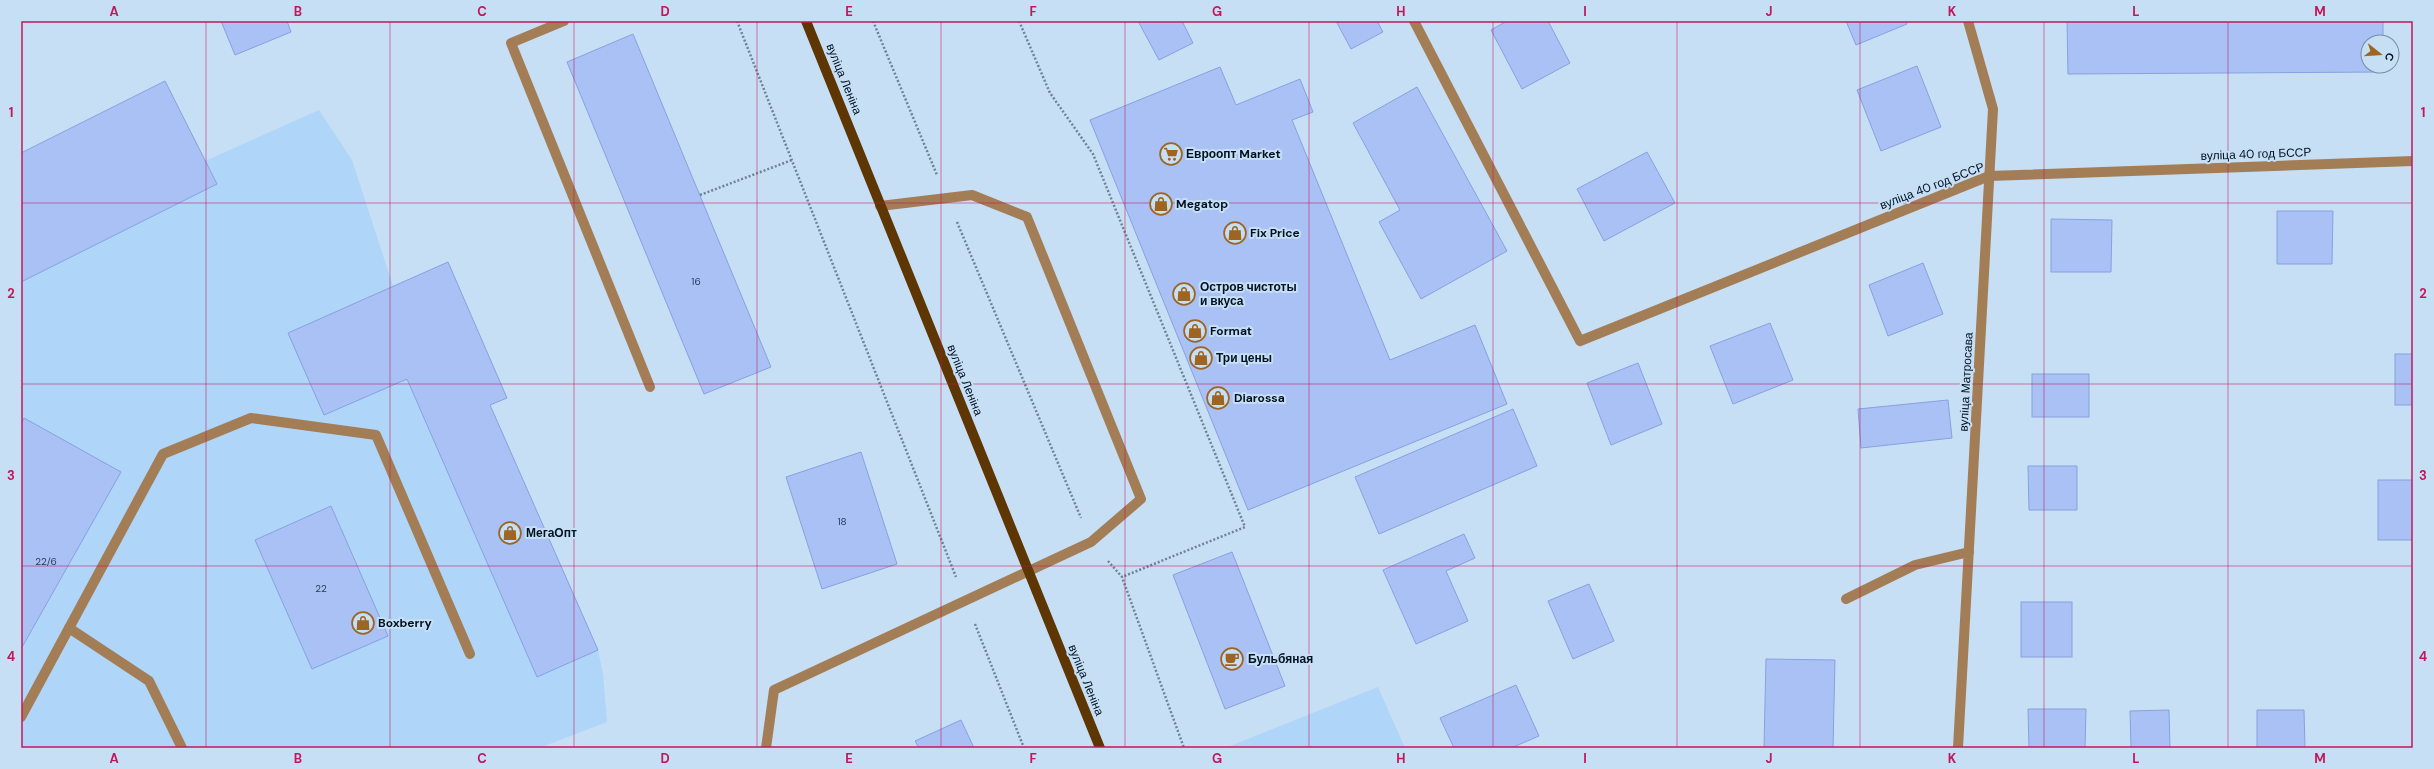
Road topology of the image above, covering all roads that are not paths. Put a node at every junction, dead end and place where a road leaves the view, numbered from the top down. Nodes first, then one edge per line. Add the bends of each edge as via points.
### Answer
1 (564, 21) edge
2 (806, 21) edge
3 (1414, 21) edge
4 (1968, 21) edge
5 (2413, 161) edge
6 (1989, 176) junction
7 (880, 206) junction
8 (650, 387) dead end
9 (1969, 552) junction
10 (1028, 572) junction
11 (1846, 599) dead end
12 (69, 628) junction
13 (470, 654) dead end
14 (21, 717) edge
15 (182, 748) edge
16 (766, 748) edge
17 (1100, 748) edge
18 (1958, 748) edge

1 - 8 street via 511,43
2 - 7 main road, вуліца Леніна
3 - 6 street, вуліца 40 год БССР via 1580,340
4 - 6 street, вуліца Матросава via 1993,109
5 - 6 street, вуліца 40 год БССР
6 - 9 street, вуліца Матросава
7 - 10 main road, вуліца Леніна
7 - 10 street via 972,194 1027,217 1141,499 1091,542
9 - 11 street via 1915,565
9 - 18 street, вуліца Матросава
10 - 16 street via 774,690
10 - 17 main road, вуліца Леніна
12 - 13 street via 163,454 251,418 376,435
12 - 14 street
12 - 15 street via 149,681

